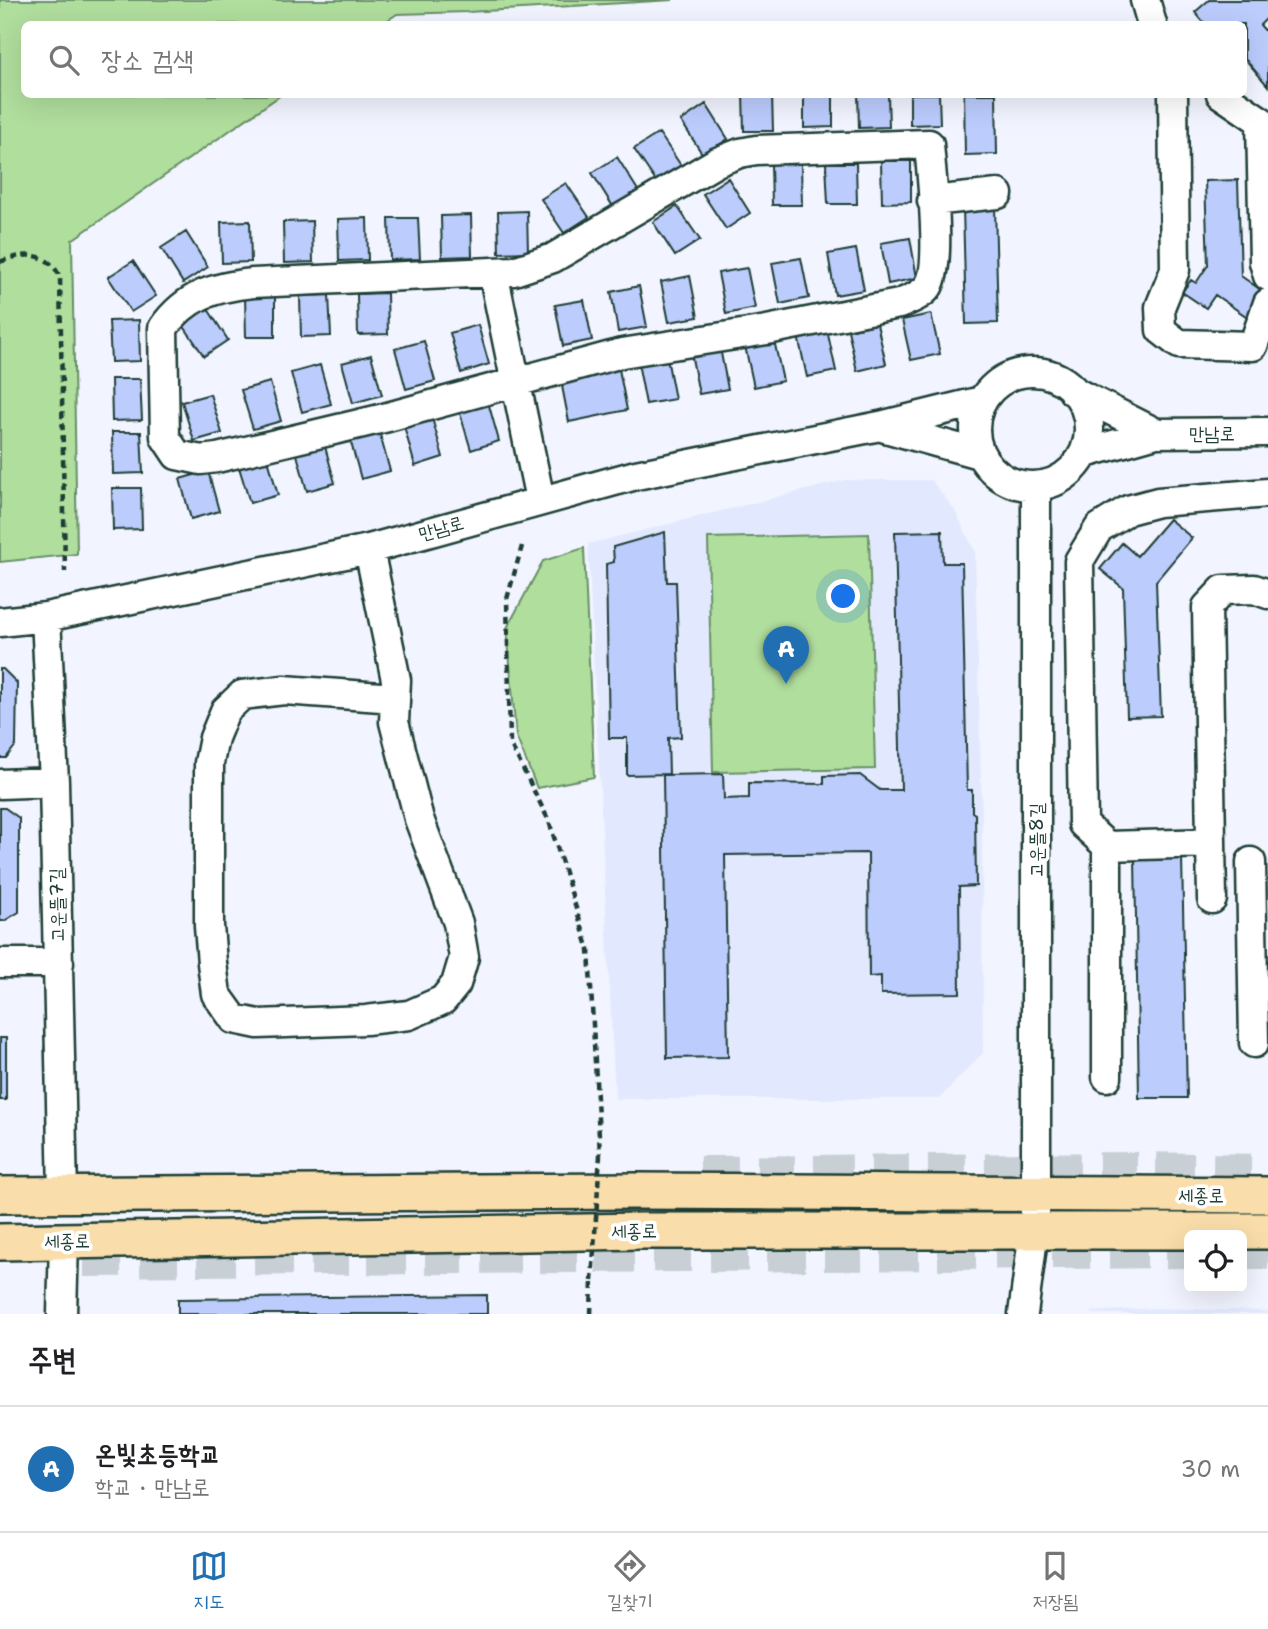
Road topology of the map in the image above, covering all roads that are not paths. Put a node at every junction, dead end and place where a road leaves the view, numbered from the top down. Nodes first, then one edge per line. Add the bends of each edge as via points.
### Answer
1 (1145, 0) edge
2 (1151, 21) edge
3 (1173, 98) edge
4 (1228, 98) edge
5 (1264, 123) edge
6 (998, 194) dead end
7 (932, 201) junction
8 (493, 272) junction
9 (1268, 276) edge
10 (1268, 303) edge
11 (516, 382) junction
12 (1073, 391) junction
13 (981, 401) junction
14 (880, 426) junction
15 (1268, 432) edge
16 (1156, 433) junction
17 (1084, 453) junction
18 (979, 454) junction
19 (1036, 486) junction
20 (1268, 493) edge
21 (540, 500) junction
22 (369, 549) junction
23 (1268, 594) edge
24 (46, 617) junction
25 (0, 622) edge
26 (395, 698) junction
27 (54, 782) junction
28 (0, 784) edge
29 (1107, 846) junction
30 (1211, 853) junction
31 (1260, 862) edge
32 (1212, 899) dead end
33 (0, 963) edge
34 (59, 963) junction
35 (1254, 1043) dead end
36 (1107, 1077) dead end
37 (64, 1194) junction
38 (1036, 1194) junction
39 (0, 1195) edge
40 (1268, 1195) edge
41 (1034, 1230) junction
42 (1268, 1231) edge
43 (64, 1241) junction
44 (0, 1242) edge
45 (62, 1314) edge
46 (1023, 1314) edge

1 - 2 street
3 - 10 street via 1175,271 1160,307 1161,330 1179,344 1253,346
4 - 5 street
5 - 9 street via 1264,262
6 - 7 street
7 - 8 street via 929,144 748,151 717,162 553,257 514,271
7 - 11 street via 934,275 916,298 767,330 622,353
8 - 11 street
8 - 11 street via 253,283 205,291 163,328 165,437 177,455 217,458
11 - 21 street
12 - 13 street via 1042,372 1019,373 997,383
12 - 16 street
12 - 17 street via 1081,399 1090,426
13 - 14 street, 만남로
13 - 18 street via 974,427
14 - 18 street
14 - 21 street, 만남로 via 636,475
15 - 16 street, 만남로
16 - 17 street
17 - 19 street via 1069,474
18 - 19 street via 995,475 1019,486
19 - 38 street, 고운뜰8길
20 - 29 street via 1158,502 1128,510 1100,528 1079,561 1083,824
21 - 22 street, 만남로
22 - 24 street, 만남로
22 - 26 street via 396,680
23 - 30 street via 1254,589 1223,590 1207,607
24 - 25 street, 만남로
24 - 27 street, 고운뜰7길
26 - 26 street via 394,722 419,819 458,923 464,957 456,984 443,1000 408,1015 257,1024 234,1019 216,994 209,926 209,763 225,711 242,695 284,690
27 - 28 street
27 - 34 street, 고운뜰7길
29 - 30 street
29 - 36 street
30 - 31 street
30 - 32 street
31 - 35 street
33 - 34 street
34 - 37 street, 고운뜰7길
37 - 38 main road, 세종로
37 - 39 main road, 세종로
38 - 40 main road, 세종로
38 - 41 street, 고운뜰8길
41 - 42 main road, 세종로
41 - 43 main road, 세종로
41 - 46 street, 고운뜰8길
43 - 44 main road, 세종로
43 - 45 street

